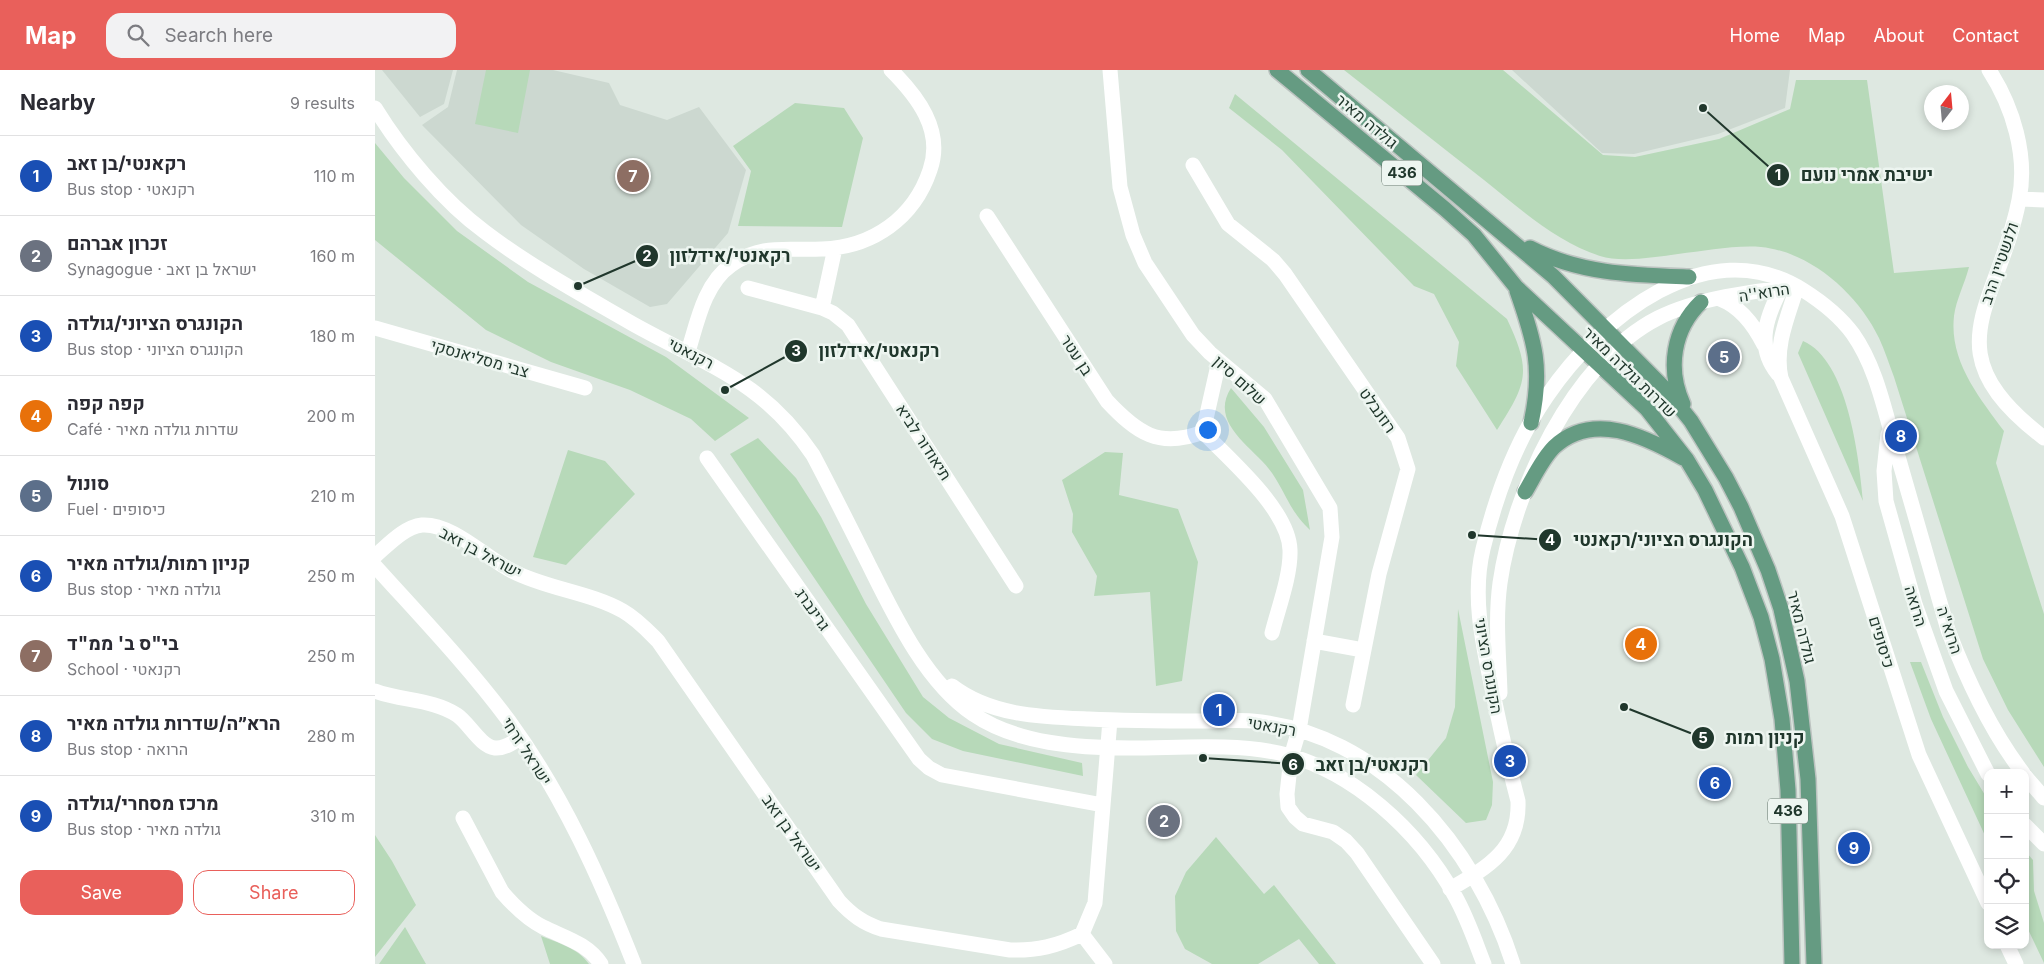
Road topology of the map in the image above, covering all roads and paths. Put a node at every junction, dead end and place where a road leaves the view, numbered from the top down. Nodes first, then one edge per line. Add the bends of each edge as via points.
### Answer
1 (891, 70) edge
2 (1110, 70) edge
3 (1277, 70) edge
4 (1308, 70) edge
5 (1989, 70) edge
6 (375, 108) edge
7 (1193, 165) dead end
8 (2020, 199) junction
9 (2044, 200) edge
10 (987, 216) dead end
11 (1509, 237) junction
12 (835, 248) junction
13 (1689, 277) junction
14 (1787, 285) junction
15 (1516, 287) junction
16 (748, 288) dead end
17 (1720, 299) junction
18 (1701, 302) junction
19 (822, 308) junction
20 (375, 328) edge
21 (1605, 329) junction
22 (1621, 344) junction
23 (1765, 346) junction
24 (1583, 350) junction
25 (688, 352) junction
26 (1219, 361) junction
27 (1600, 366) junction
28 (1781, 378) junction
29 (585, 388) dead end
30 (1691, 421) junction
31 (1531, 423) junction
32 (1889, 428) junction
33 (1203, 432) junction
34 (2044, 438) edge
35 (707, 458) dead end
36 (1687, 460) junction
37 (1903, 475) joint
38 (1525, 492) junction
39 (375, 556) edge
40 (375, 566) edge
41 (1016, 586) dead end
42 (1272, 633) dead end
43 (1314, 641) junction
44 (1363, 650) junction
45 (929, 668) junction
46 (375, 691) edge
47 (1353, 705) dead end
48 (1110, 720) junction
49 (1299, 730) junction
50 (520, 738) junction
51 (1503, 739) junction
52 (1108, 748) junction
53 (1291, 756) junction
54 (1985, 769) edge
55 (2020, 769) edge
56 (2029, 781) edge
57 (2044, 798) edge
58 (1103, 805) junction
59 (463, 818) dead end
60 (2029, 829) edge
61 (2040, 840) edge
62 (1474, 875) junction
63 (1450, 889) junction
64 (1984, 894) edge
65 (1082, 934) junction
66 (2009, 949) edge
67 (601, 964) edge
68 (634, 964) edge
69 (1105, 964) edge
70 (1433, 964) edge
71 (1484, 964) edge
72 (1513, 964) edge
73 (1793, 964) edge
74 (1814, 964) edge
75 (2016, 964) edge

1 - 12 street via 909,87 928,119 934,145 932,164 914,204 900,218 863,242
2 - 26 street, שלום סיון via 1120,187 1133,234 1145,263 1193,335
3 - 15 main road, גולדה מאיר / 436 via 1459,222 1487,250
4 - 11 main road, שדרות גולדה מאיר / 436
5 - 8 street, ולנשטיין הרב via 2002,94 2018,138
6 - 25 street, רקנאטי via 433,184 484,232 621,317
7 - 44 street, רוזנבלט via 1228,224 1273,260 1285,274 1398,438 1408,469 1379,574
8 - 9 street
8 - 34 street, ולנשטיין הרב via 1981,317 1979,349 1985,372 1998,395 2021,420
10 - 33 street, בן עטר via 1107,401 1124,419 1141,432 1164,439 1184,439
11 - 13 main road via 1562,261 1593,270
11 - 21 main road, שדרות גולדה מאיר / 436 via 1542,265
12 - 19 street
12 - 25 street via 768,248 748,254 729,266 716,280 704,303
13 - 14 street, הרוא''ה via 1744,270 1763,273
13 - 21 street, הרוא''ה via 1665,287
14 - 17 street, הרוא''ה
14 - 23 street, כיסופים via 1765,323
14 - 28 street, כיסופים via 1778,361
14 - 32 street, הרואה via 1826,305 1853,334 1869,364
15 - 24 main road, שדרות גולדה מאיר / 436
15 - 31 main road via 1537,359 1538,383
16 - 19 street, תיאודור לביא
17 - 18 street, הרוא''ה
17 - 23 street via 1745,316
18 - 22 street, הרוא''ה via 1656,319
18 - 30 main road via 1683,326 1673,376
19 - 41 street, תיאודור לביא via 848,325
20 - 29 street, צבי מסליאנסקי
21 - 22 main road, שדרות גולדה מאיר / 436
21 - 24 street, הקונגרס הציוני
22 - 27 street, הקונגרס הציוני
22 - 30 main road, גולדה מאיר / 436
23 - 28 street, כיסופים via 1770,362
24 - 27 main road, שדרות גולדה מאיר / 436
24 - 31 street, הקונגרס הציוני via 1547,396
25 - 45 street, רקנאטי via 751,388 797,431 813,455 909,642
26 - 33 street
26 - 43 street, שלום סיון via 1265,399 1330,508 1332,538
27 - 36 main road, שדרות גולדה מאיר / 436 via 1647,409
27 - 38 street, הקונגרס הציוני via 1566,409 1543,448
28 - 64 street, כיסופים via 1841,516 1919,755
30 - 74 main road, גולדה מאיר / 436 via 1741,507 1768,570 1789,641 1809,778
31 - 51 street, הקונגרס הציוני via 1509,466 1483,550 1479,578 1482,640
32 - 37 street, הרואה
32 - 54 street, הרואה via 1885,494 1910,586 1946,691
33 - 42 street via 1278,513 1286,532 1290,550 1288,567
35 - 58 street, גרינברג via 919,759 929,768 942,774
36 - 38 main road via 1633,434 1612,429 1581,431 1554,447
36 - 73 main road, שדרות גולדה מאיר / 436 via 1742,566 1772,659 1782,719 1788,790
37 - 55 street, הרוא"ה via 1961,666 1995,732
38 - 51 street, הקונגרס הציוני via 1500,584 1498,640
39 - 65 street, ישראל בן זאב via 411,528 422,525 438,527 514,572 600,601 642,625 658,641 839,901 868,925 1010,950 1046,949
40 - 50 street, ישראל זרחי via 457,655
43 - 44 street
43 - 49 street, שלום סיון
44 - 47 street, רוזנבלט
45 - 48 street, רקנאטי via 966,697 998,709 1029,716
45 - 52 street, רקנאטי via 955,701 1005,731
46 - 50 street via 442,707 457,715 484,742 495,748
48 - 49 street, רקנאטי via 1251,721
48 - 52 street
49 - 53 street, שלום סיון
49 - 62 street, רקנאטי via 1343,747 1406,792 1452,842
50 - 68 street, ישראל זרחי via 537,762 584,849
51 - 62 street, הקונגרס הציוני via 1518,812 1510,840 1503,851
52 - 53 street, רקנאטי via 1249,748
52 - 58 street
53 - 63 street, רקנאטי via 1330,771 1360,790 1387,813 1430,859
53 - 70 street, שלום סיון via 1288,807 1303,824 1333,832 1346,841
56 - 57 street
58 - 65 street via 1095,903
59 - 67 street via 511,902 542,926 587,947
60 - 61 street
62 - 63 street, הקונגרס הציוני
62 - 72 street, רקנאטי via 1494,914
63 - 71 street, רקנאטי via 1469,924
65 - 69 street
66 - 75 street

